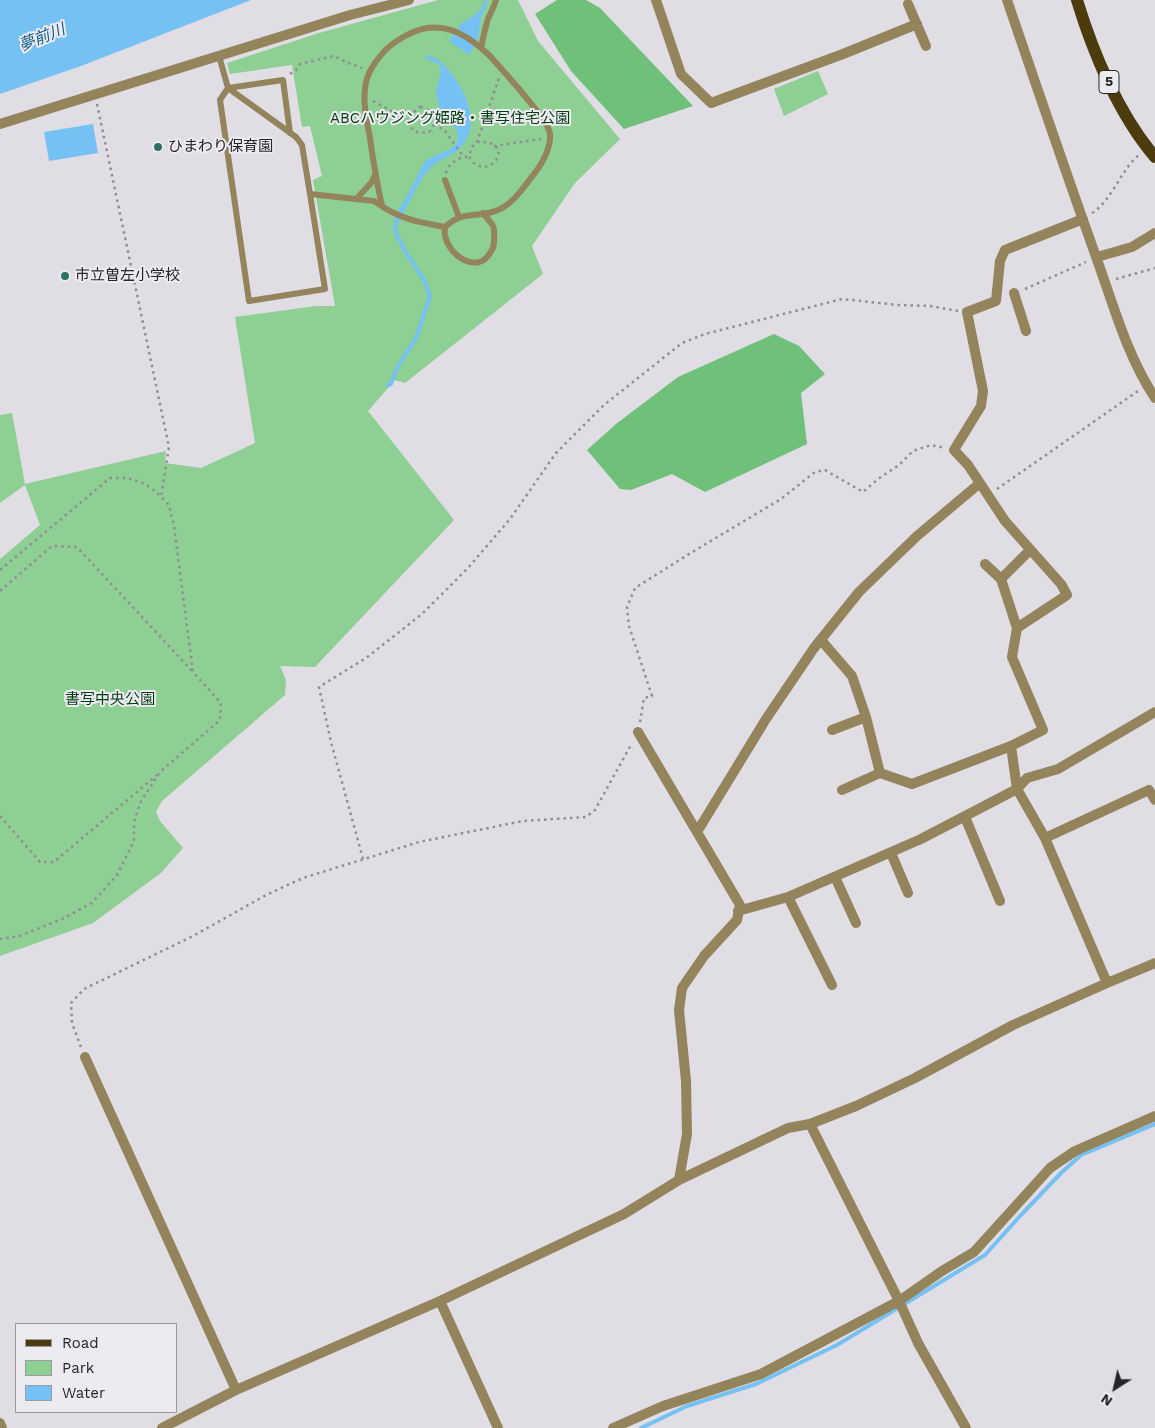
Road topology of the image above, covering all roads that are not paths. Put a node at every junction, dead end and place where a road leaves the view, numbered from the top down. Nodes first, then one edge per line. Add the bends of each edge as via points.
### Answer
1 (409, 0) edge
2 (496, 0) edge
3 (656, 0) edge
4 (1007, 0) edge
5 (1077, 0) edge
6 (908, 4) dead end
7 (917, 24) junction
8 (478, 46) junction
9 (926, 46) dead end
10 (219, 56) junction
11 (228, 88) junction
12 (0, 124) edge
13 (290, 133) junction
14 (1152, 149) edge
15 (376, 174) junction
16 (445, 180) road end
17 (310, 194) junction
18 (356, 199) junction
19 (382, 206) junction
20 (483, 213) junction
21 (459, 217) junction
22 (1082, 218) junction
23 (445, 227) junction
24 (1155, 233) edge
25 (1096, 257) junction
26 (1014, 293) road end
27 (1026, 331) dead end
28 (1155, 398) edge
29 (980, 483) junction
30 (1030, 550) junction
31 (985, 564) dead end
32 (1000, 579) junction
33 (1017, 628) junction
34 (820, 640) junction
35 (1155, 712) edge
36 (866, 716) junction
37 (832, 730) dead end
38 (638, 732) road end
39 (1011, 746) junction
40 (880, 773) junction
41 (1017, 789) junction
42 (842, 790) dead end
43 (1155, 800) edge
44 (965, 817) junction
45 (697, 832) junction
46 (1045, 838) junction
47 (891, 853) junction
48 (835, 877) junction
49 (908, 893) dead end
50 (788, 897) junction
51 (1000, 901) dead end
52 (738, 912) junction
53 (856, 923) dead end
54 (1155, 964) edge
55 (1107, 983) junction
56 (832, 985) dead end
57 (85, 1057) road end
58 (1155, 1116) edge
59 (810, 1124) junction
60 (679, 1180) junction
61 (440, 1301) junction
62 (899, 1301) junction
63 (236, 1390) junction
64 (0, 1423) edge
65 (2, 1428) edge
66 (162, 1428) edge
67 (498, 1428) edge
68 (613, 1428) edge
69 (966, 1428) edge

1 - 10 street
2 - 8 lane
3 - 7 street via 681,74 711,103
4 - 22 street
5 - 14 main road, 5 via 1104,73 1122,108
6 - 7 street
7 - 9 street
8 - 15 lane via 456,31 439,27 414,30 385,50 369,70 365,88 366,115
8 - 20 lane via 543,118 550,133 549,145 537,170 512,201 498,210
10 - 11 lane
10 - 12 street
11 - 13 lane
11 - 13 lane via 283,80
11 - 17 lane via 220,100 248,300 324,289
13 - 17 lane via 302,145
15 - 18 lane
15 - 19 lane
16 - 21 lane
17 - 18 lane
18 - 19 lane via 374,201
19 - 23 lane via 404,217
20 - 21 lane
20 - 23 lane via 493,226 494,247 482,262 465,261 456,255 444,236
21 - 23 lane
22 - 25 street
22 - 29 street via 1005,250 1000,261 996,301 967,312 983,391 981,406 954,450
24 - 25 street via 1132,247
25 - 28 street via 1119,326
26 - 27 street
29 - 30 street via 1005,521
29 - 34 street via 917,536 860,592
30 - 32 street
30 - 33 street via 1062,584 1067,595
31 - 32 street
32 - 33 street
33 - 39 street via 1012,657 1042,730
34 - 36 street via 852,676
34 - 45 street via 766,719
35 - 41 street via 1058,768 1027,778
36 - 37 street
36 - 40 street
38 - 45 street
39 - 40 street via 912,784
39 - 41 street
40 - 42 street
41 - 44 street
41 - 46 street
43 - 46 street via 1149,790
44 - 47 street
44 - 51 street
45 - 52 street via 740,904
46 - 55 street
47 - 48 street
47 - 49 street
48 - 50 street
48 - 53 street
50 - 52 street
50 - 56 street
52 - 60 street via 737,920 704,956 682,988 679,1010 687,1134
54 - 55 street
55 - 59 street via 1012,1025 915,1078
57 - 63 street
58 - 62 street via 1074,1151 1050,1168 974,1252
59 - 60 street via 788,1128
59 - 62 street
60 - 61 street via 624,1214
61 - 63 street
61 - 67 street
62 - 68 street via 761,1374 664,1406
62 - 69 street via 918,1343
63 - 66 street
64 - 65 street

